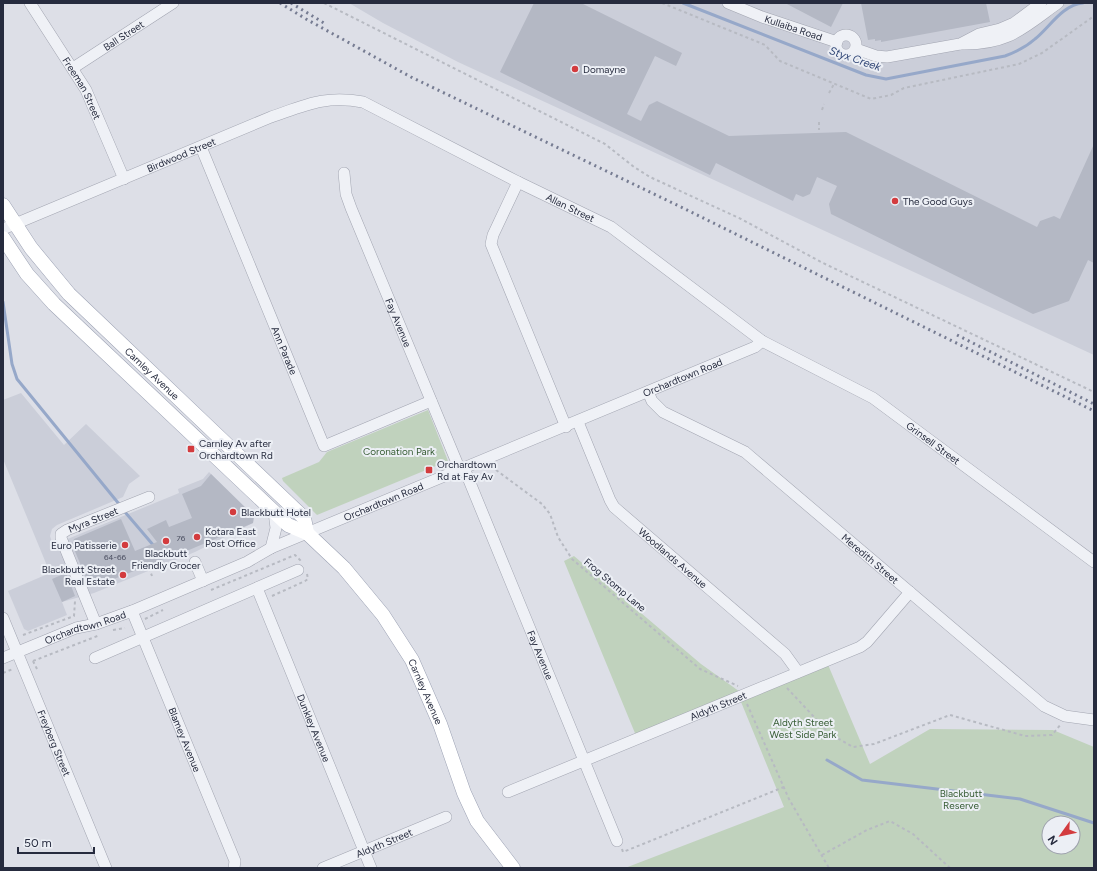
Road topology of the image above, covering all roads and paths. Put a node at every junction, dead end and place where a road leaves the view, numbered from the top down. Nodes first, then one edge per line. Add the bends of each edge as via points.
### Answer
1 (30, 3) edge
2 (173, 3) edge
3 (324, 3) edge
4 (662, 3) edge
5 (728, 3) edge
6 (1041, 3) edge
7 (1058, 3) edge
8 (1094, 16) edge
9 (960, 44) junction
10 (73, 68) junction
11 (834, 84) junction
12 (829, 93) dead end
13 (362, 102) joint
14 (824, 104) dead end
15 (822, 110) dead end
16 (819, 122) dead end
17 (819, 130) dead end
18 (200, 147) junction
19 (344, 174) dead end
20 (124, 179) junction
21 (518, 182) junction
22 (3, 205) edge
23 (9, 226) edge
24 (3, 238) edge
25 (762, 341) junction
26 (648, 392) junction
27 (1094, 392) edge
28 (431, 401) junction
29 (578, 422) junction
30 (566, 427) junction
31 (462, 469) junction
32 (496, 470) dead end
33 (149, 497) dead end
34 (274, 512) junction
35 (307, 533) junction
36 (271, 548) junction
37 (195, 562) dead end
38 (1094, 562) edge
39 (149, 568) dead end
40 (298, 570) dead end
41 (152, 576) dead end
42 (203, 581) junction
43 (257, 588) junction
44 (910, 592) junction
45 (79, 597) dead end
46 (132, 611) junction
47 (3, 618) edge
48 (96, 624) junction
49 (125, 628) dead end
50 (23, 635) dead end
51 (142, 636) junction
52 (17, 652) junction
53 (3, 658) edge
54 (95, 658) dead end
55 (32, 661) dead end
56 (13, 669) dead end
57 (798, 672) junction
58 (3, 673) edge
59 (780, 679) junction
60 (743, 695) junction
61 (1065, 716) junction
62 (1094, 720) edge
63 (584, 760) junction
64 (784, 787) junction
65 (508, 792) dead end
66 (446, 817) dead end
67 (618, 841) joint
68 (364, 851) junction
69 (822, 855) junction
70 (106, 868) edge
71 (234, 868) edge
72 (323, 868) edge
73 (371, 868) edge
74 (513, 868) edge
75 (829, 868) edge
76 (950, 868) edge

1 - 10 street, Freeman Street
2 - 10 street, Ball Street
3 - 27 path via 605,144 634,168 650,177 741,219 823,263
4 - 11 path via 758,42 780,61
5 - 9 street, Kullaiba Road via 837,42 842,36 851,36 856,49 876,56 887,57
6 - 9 street, Kullaiba Road via 1014,23 979,34
7 - 9 street, Kullaiba Road via 1005,38 982,45
8 - 11 path via 1042,53 1018,64 904,88 891,95 871,99
10 - 20 street, Freeman Street via 93,104
11 - 12 path
13 - 18 street, Birdwood Street via 329,98 271,117
13 - 21 street, Allan Street
14 - 15 path
16 - 17 path
18 - 20 street, Birdwood Street
18 - 28 street, Ann Parade via 324,446
19 - 28 street, Fay Avenue via 346,194 351,208
20 - 23 street, Birdwood Street
21 - 25 street, Allan Street via 611,227
21 - 30 street via 491,244
22 - 23 main road, Carnley Avenue
23 - 35 main road, Carnley Avenue via 70,294 304,518
24 - 34 main road, Carnley Avenue via 27,274 54,304
25 - 26 street, Orchardtown Road via 755,347
25 - 38 street, Grinsell Street via 873,398
26 - 29 street, Orchardtown Road
26 - 44 street, Meredith Street via 657,408 745,452
28 - 31 street, Fay Avenue
29 - 30 street, Orchardtown Road
29 - 57 street, Woodlands Avenue via 614,507 786,654
30 - 31 street, Orchardtown Road
31 - 35 street, Orchardtown Road
31 - 63 street, Fay Avenue
32 - 60 path, Frog Stomp Lane via 542,504 550,514 558,537 572,559 700,669 738,687
33 - 48 street, Myra Street via 61,534
34 - 35 main road, Carnley Avenue via 288,525
34 - 36 street via 276,528
35 - 36 street, Orchardtown Road
35 - 74 main road, Carnley Avenue via 344,568 383,615 412,660 440,724 464,793 477,821
36 - 42 street, Orchardtown Road via 247,562
37 - 42 street
39 - 41 path
40 - 43 street
42 - 46 street, Orchardtown Road
43 - 51 street
43 - 68 street, Dunkley Avenue
44 - 57 street, Aldyth Street via 864,645
44 - 61 street, Meredith Street via 1044,706
45 - 50 path via 75,601 74,616
46 - 48 street, Orchardtown Road
46 - 51 street, Blamey Avenue
47 - 52 street, Freyberg Street
48 - 52 street, Orchardtown Road via 76,628
49 - 55 path via 99,635
51 - 54 street
51 - 71 street, Blamey Avenue via 235,861
52 - 53 street, Orchardtown Road
52 - 70 street, Freyberg Street
56 - 58 path
57 - 59 street, Aldyth Street
59 - 60 street, Aldyth Street
59 - 61 path via 829,734 853,747 874,744 950,715 1025,736 1052,735 1060,727
60 - 63 street, Aldyth Street
60 - 64 path
61 - 62 street, Meredith Street
63 - 65 street, Aldyth Street
63 - 67 street, Fay Avenue
64 - 67 path via 623,852
64 - 69 path
66 - 68 street, Aldyth Street
68 - 72 street, Aldyth Street
68 - 73 street, Dunkley Avenue
69 - 75 path
69 - 76 path via 867,830 890,821 913,834

